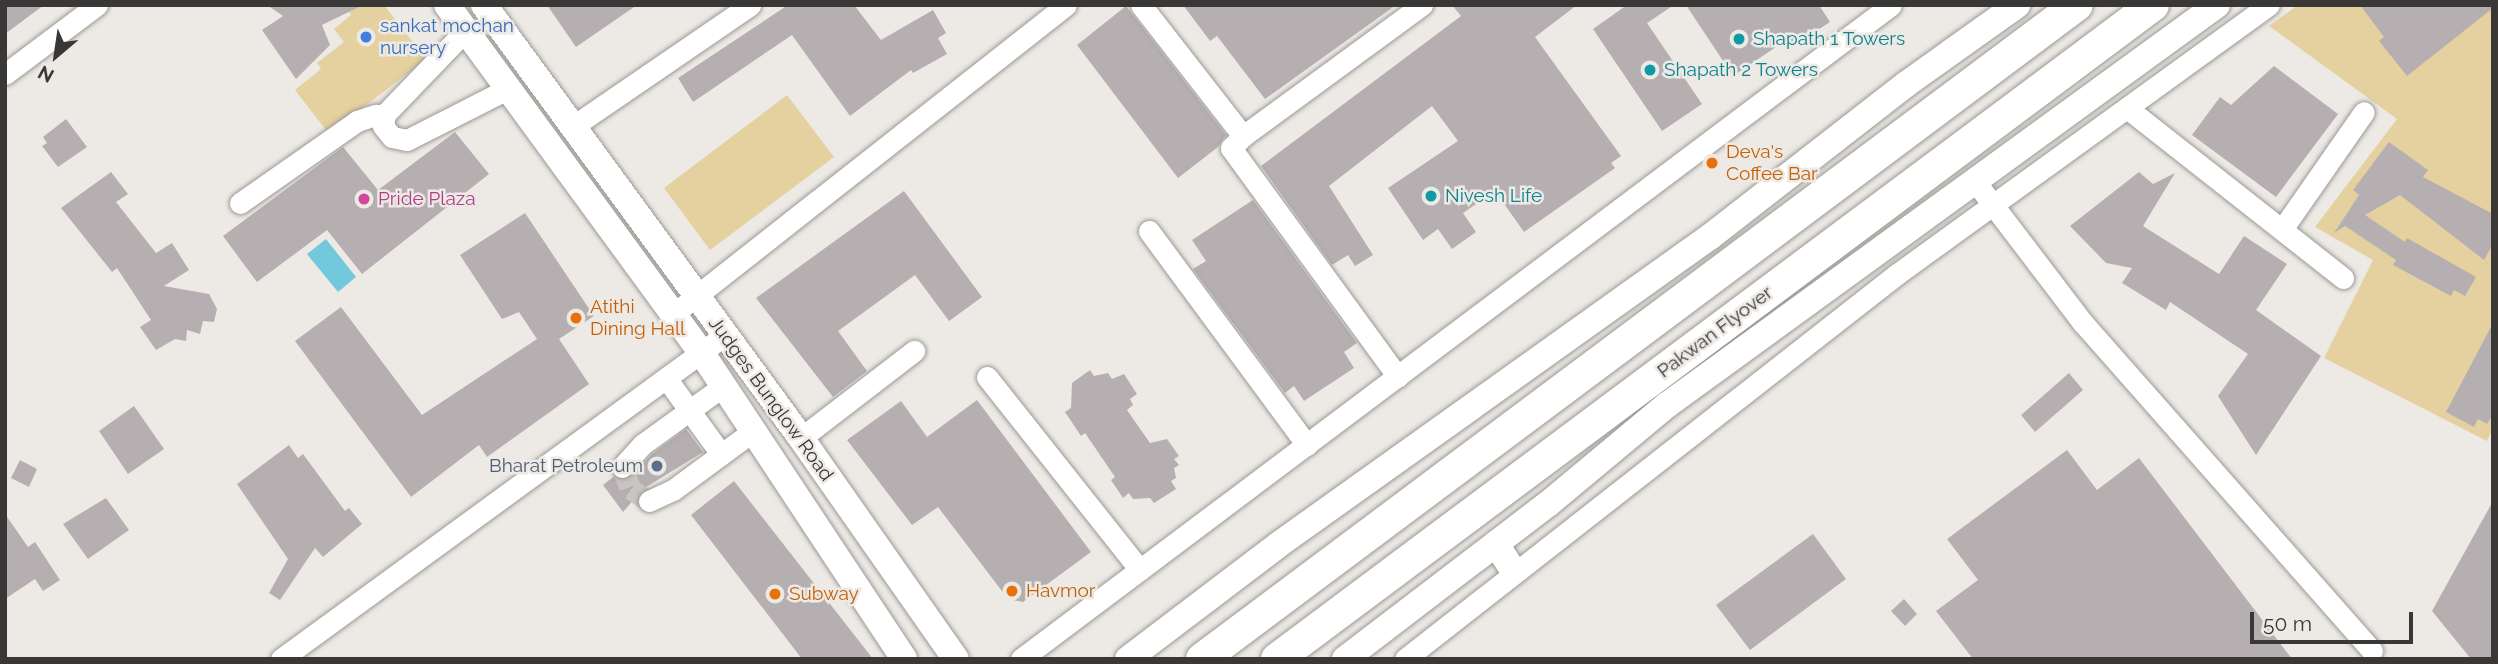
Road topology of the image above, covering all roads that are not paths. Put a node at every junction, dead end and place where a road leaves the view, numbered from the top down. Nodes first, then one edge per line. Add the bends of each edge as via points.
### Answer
1 (97, 5) edge
2 (447, 5) edge
3 (484, 5) edge
4 (750, 5) edge
5 (1066, 5) edge
6 (1141, 5) edge
7 (1422, 5) edge
8 (1891, 5) edge
9 (2017, 5) edge
10 (2077, 5) edge
11 (2153, 5) edge
12 (2217, 5) edge
13 (2269, 5) edge
14 (465, 31) junction
15 (5, 74) edge
16 (505, 90) junction
17 (2127, 108) junction
18 (2364, 112) dead end
19 (382, 120) junction
20 (572, 127) junction
21 (1242, 136) junction
22 (1974, 180) junction
23 (240, 203) dead end
24 (1993, 204) junction
25 (2283, 228) junction
26 (1149, 231) dead end
27 (2343, 278) dead end
28 (696, 297) junction
29 (673, 315) junction
30 (725, 335) junction
31 (914, 351) dead end
32 (701, 352) junction
33 (667, 377) junction
34 (987, 377) dead end
35 (1398, 377) junction
36 (723, 386) junction
37 (690, 410) junction
38 (753, 431) junction
39 (801, 438) junction
40 (1307, 445) junction
41 (722, 454) junction
42 (622, 467) dead end
43 (649, 501) dead end
44 (1496, 544) junction
45 (1140, 570) junction
46 (1513, 570) junction
47 (2370, 656) edge
48 (281, 659) edge
49 (904, 659) edge
50 (956, 659) edge
51 (1021, 659) edge
52 (1128, 659) edge
53 (1202, 659) edge
54 (1277, 659) edge
55 (1345, 659) edge
56 (1405, 659) edge

1 - 15 street
2 - 14 main road, Judges Bunglow Road
3 - 20 main road, Judges Bunglow Road
4 - 20 street
5 - 28 street
6 - 21 street
7 - 21 street
8 - 35 street
9 - 52 main road via 1905,85 1711,236 1278,545
10 - 53 highway
11 - 54 highway, Pakwan Flyover
12 - 22 main road
13 - 17 street
14 - 16 main road, Judges Bunglow Road
14 - 19 street
16 - 19 street via 407,140 392,137
16 - 29 main road, Judges Bunglow Road
17 - 24 street
17 - 25 street
18 - 25 street
19 - 23 street via 368,115 357,121
20 - 28 main road, Judges Bunglow Road
21 - 35 street via 1231,148
22 - 24 street
22 - 44 main road via 1667,405
24 - 46 street
24 - 47 street via 2082,323
25 - 27 street
26 - 40 street
28 - 29 street
28 - 30 main road, Judges Bunglow Road
29 - 32 main road, Judges Bunglow Road
30 - 32 street
30 - 39 main road, Judges Bunglow Road
31 - 39 street
32 - 33 street
32 - 36 main road, Judges Bunglow Road
33 - 37 street
33 - 48 street
34 - 45 street
35 - 40 street
36 - 37 street
36 - 38 main road, Judges Bunglow Road
37 - 41 street
37 - 42 street via 643,443
38 - 41 street
38 - 49 main road, Judges Bunglow Road
39 - 50 main road, Judges Bunglow Road
40 - 45 street
41 - 43 street
44 - 46 main road
44 - 55 main road
45 - 51 street
46 - 56 street

